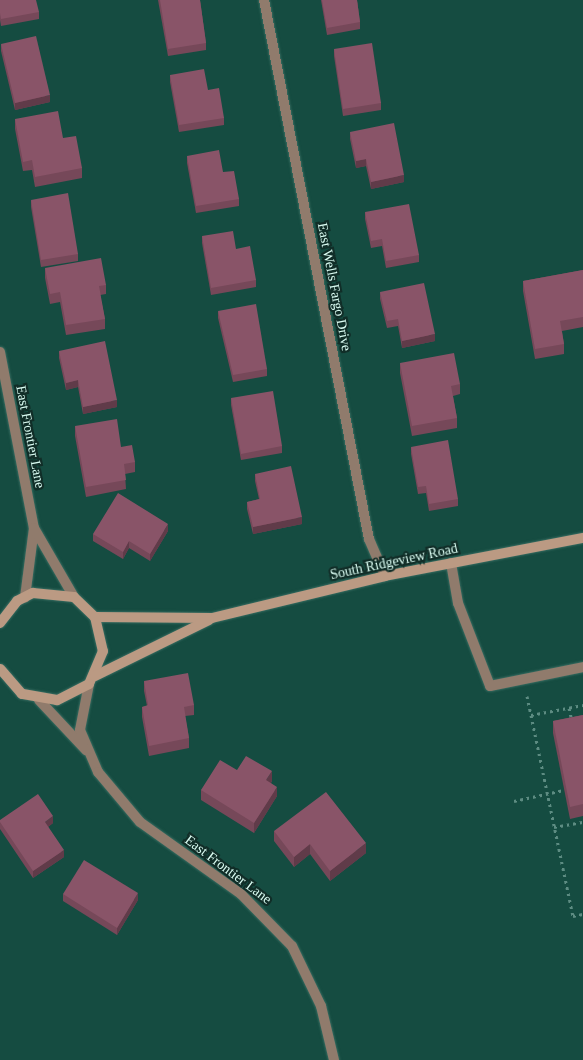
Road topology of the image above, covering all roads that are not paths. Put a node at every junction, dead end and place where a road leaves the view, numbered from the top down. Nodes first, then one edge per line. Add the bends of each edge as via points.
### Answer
1 (264, 0) edge
2 (0, 352) edge
3 (34, 528) junction
4 (583, 538) edge
5 (451, 563) junction
6 (386, 576) junction
7 (74, 596) junction
8 (25, 597) junction
9 (95, 617) junction
10 (212, 618) junction
11 (0, 623) edge
12 (583, 667) edge
13 (0, 669) edge
14 (91, 680) junction
15 (4, 681) edge
16 (39, 700) junction
17 (86, 751) junction
18 (334, 1060) edge

1 - 6 street, East Wells Fargo Drive via 369,539
2 - 3 street, East Frontier Lane
3 - 7 street
3 - 8 street
4 - 5 main road, South Ridgeview Road
5 - 6 main road, South Ridgeview Road
5 - 12 street via 458,603 490,686
6 - 10 main road, South Ridgeview Road
7 - 8 main road via 51,591
7 - 9 main road
8 - 11 main road
9 - 10 main road
9 - 14 main road via 103,651
10 - 14 main road
13 - 15 main road
14 - 16 main road via 74,695
14 - 17 street via 81,711
15 - 16 main road
16 - 17 street
17 - 18 street, East Frontier Lane via 112,793 140,822 240,894 292,946 321,1006

